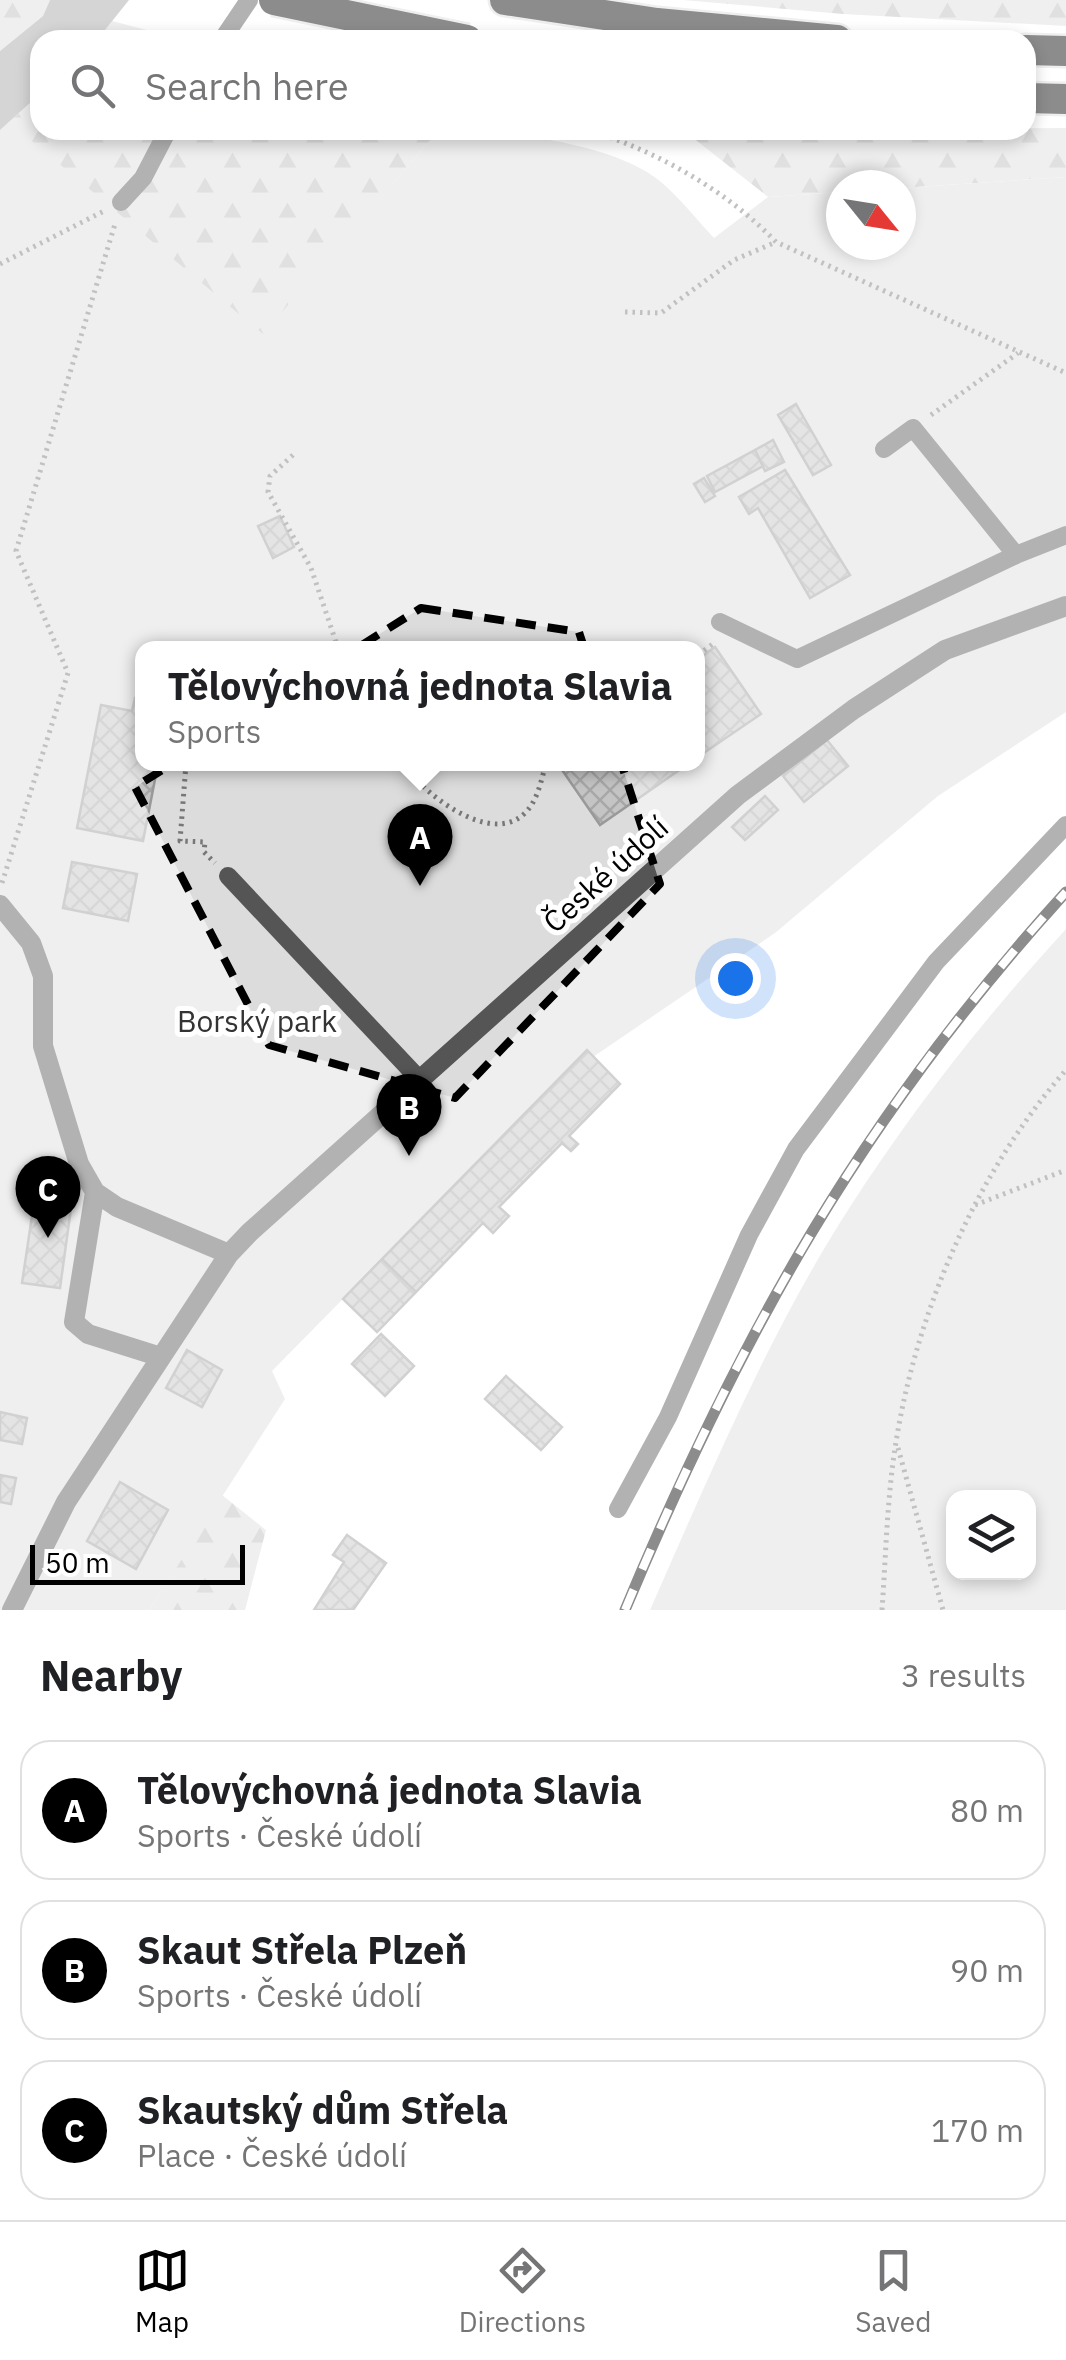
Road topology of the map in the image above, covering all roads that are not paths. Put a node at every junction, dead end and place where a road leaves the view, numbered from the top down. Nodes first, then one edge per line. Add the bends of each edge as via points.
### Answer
1 (249, 0) edge
2 (274, 0) edge
3 (505, 0) edge
4 (229, 30) edge
5 (419, 30) edge
6 (737, 30) edge
7 (1036, 50) edge
8 (1066, 51) edge
9 (1036, 98) edge
10 (1066, 99) edge
11 (163, 140) edge
12 (122, 202) road end
13 (884, 449) dead end
14 (1066, 535) edge
15 (1016, 555) junction
16 (1066, 606) edge
17 (720, 622) dead end
18 (1066, 826) edge
19 (228, 876) road end
20 (0, 904) edge
21 (420, 1080) junction
22 (95, 1192) junction
23 (229, 1254) junction
24 (161, 1357) junction
25 (618, 1509) dead end
26 (12, 1610) edge

1 - 4 lane
2 - 5 highway, bridge
3 - 6 highway
7 - 8 highway
9 - 10 highway
11 - 12 lane
13 - 15 lane via 913,428
14 - 15 lane
15 - 17 lane via 797,660
16 - 21 street, České údolí via 945,650 854,709 738,795
18 - 25 lane via 936,962 796,1149
19 - 21 lane
20 - 22 street via 32,943 43,976 43,1046
21 - 23 street, České údolí
22 - 23 street
22 - 24 street via 74,1322 88,1334
23 - 24 street, České údolí
24 - 26 street, České údolí via 66,1502

